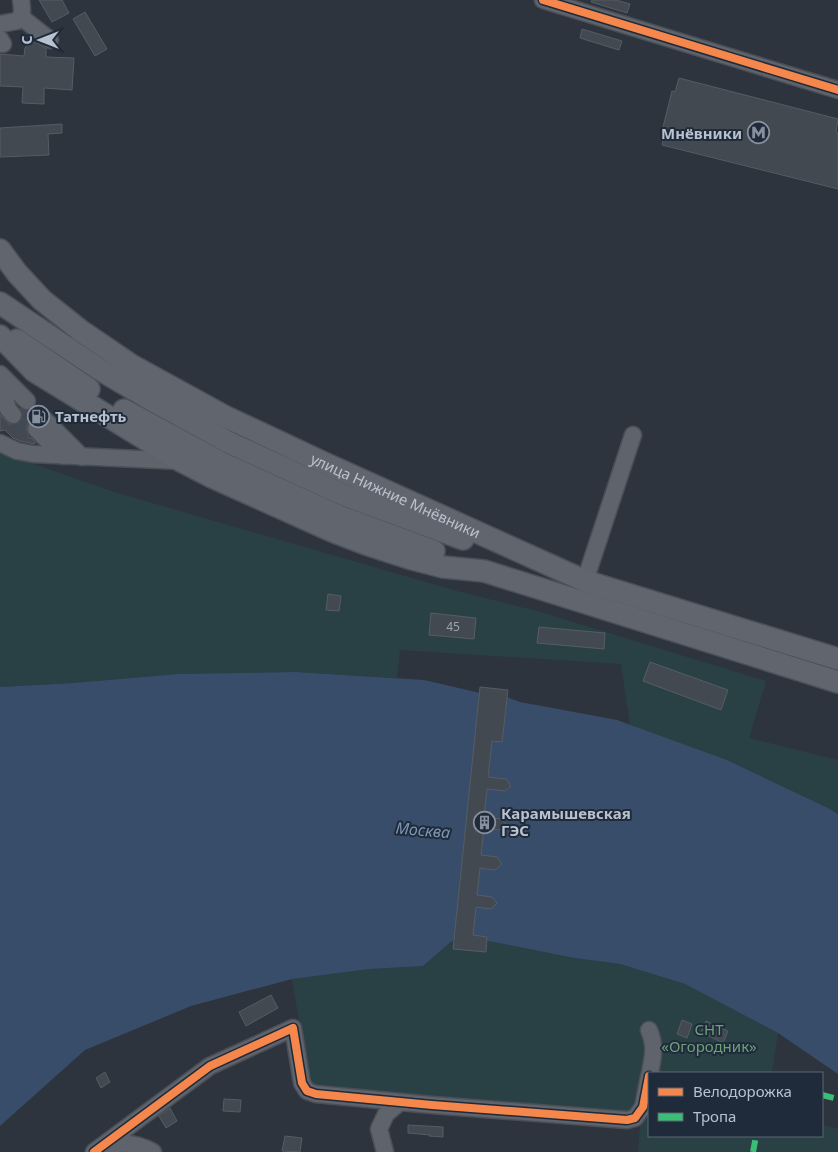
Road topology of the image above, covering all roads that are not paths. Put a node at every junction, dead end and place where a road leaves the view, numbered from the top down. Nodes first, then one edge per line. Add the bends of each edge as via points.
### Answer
1 (21, 0) edge
2 (543, 0) edge
3 (21, 17) junction
4 (0, 24) edge
5 (50, 40) dead end
6 (838, 90) edge
7 (0, 250) edge
8 (0, 304) edge
9 (0, 329) edge
10 (0, 336) edge
11 (1, 384) edge
12 (633, 435) dead end
13 (0, 443) edge
14 (67, 453) junction
15 (181, 461) junction
16 (484, 571) junction
17 (563, 572) junction
18 (585, 581) junction
19 (838, 659) edge
20 (838, 682) edge
21 (648, 1030) dead end
22 (650, 1072) edge
23 (648, 1080) edge
24 (400, 1102) junction
25 (97, 1150) edge
26 (153, 1152) edge
27 (385, 1152) edge

1 - 3 street
2 - 6 street
3 - 4 street via 17,21
3 - 5 street
7 - 17 main road, улица Нижние Мнёвники via 42,300 131,365 242,424
8 - 17 main road via 100,369 230,443 344,495
9 - 16 main road via 139,419 222,462 339,516
10 - 15 main road via 34,371
11 - 11 street via 20,408 8,409
12 - 18 street
13 - 14 street via 21,453
14 - 14 street via 38,438 38,427
14 - 15 street
15 - 16 main road via 340,534 443,567
16 - 20 main road
17 - 18 main road, улица Нижние Мнёвники
18 - 19 main road, улица Нижние Мнёвники
21 - 22 street via 654,1052
23 - 24 street via 643,1107 634,1118 627,1120
24 - 25 street via 310,1093 302,1083 292,1028 210,1066
24 - 27 street via 386,1114 379,1129
25 - 26 street via 108,1145 127,1144

